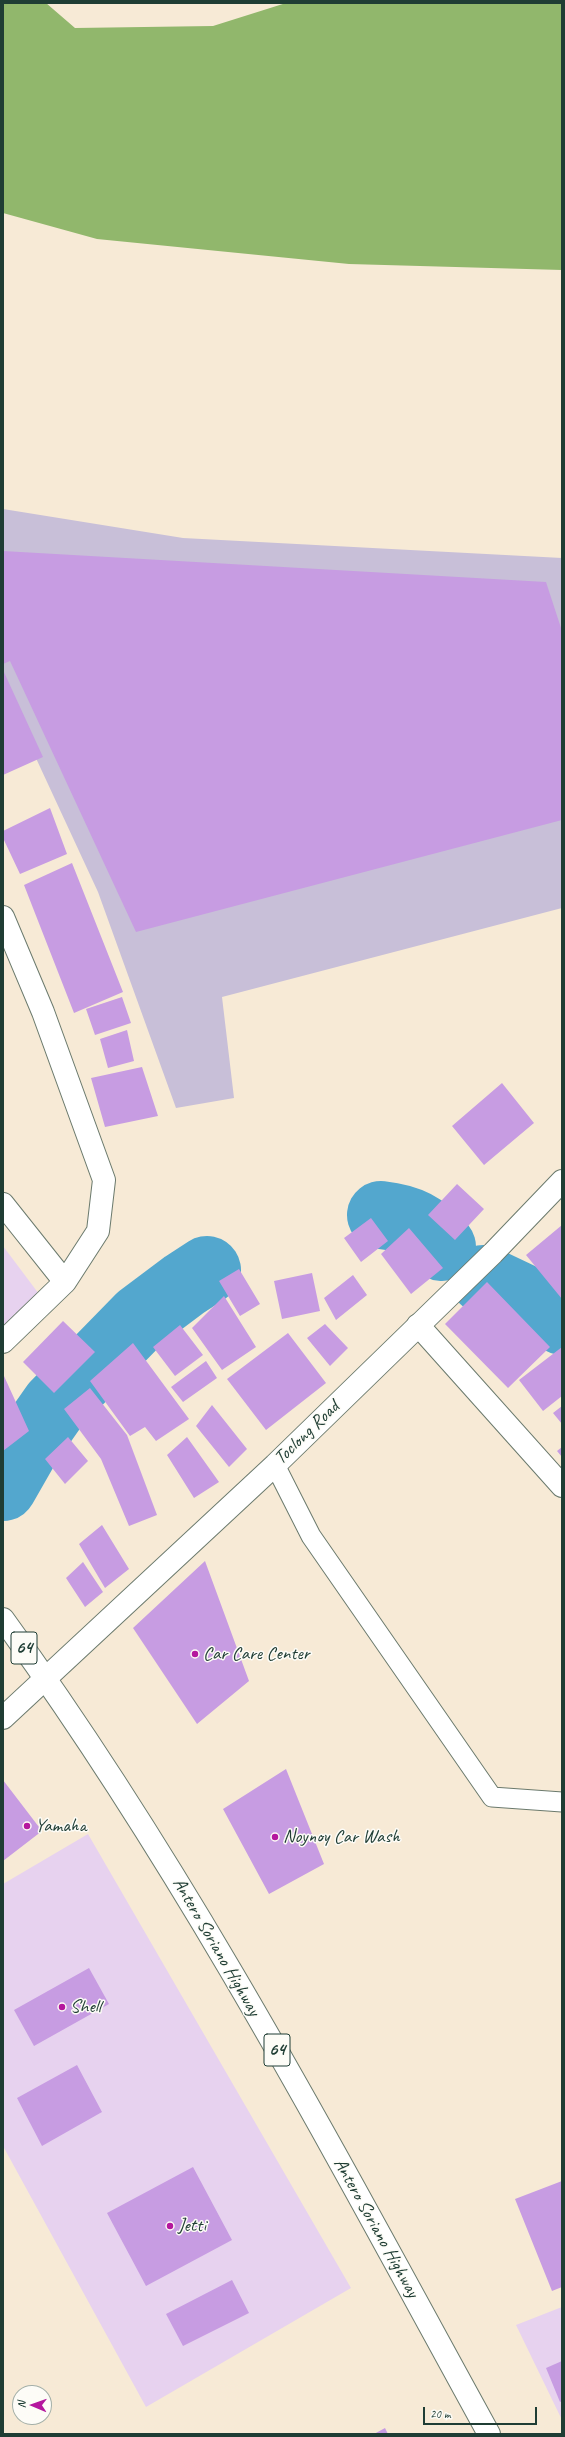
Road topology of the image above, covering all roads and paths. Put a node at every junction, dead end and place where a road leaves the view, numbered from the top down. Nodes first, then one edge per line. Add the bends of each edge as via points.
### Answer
1 (3, 917) edge
2 (560, 1188) edge
3 (3, 1204) edge
4 (65, 1282) junction
5 (418, 1325) junction
6 (3, 1342) edge
7 (275, 1464) junction
8 (562, 1486) edge
9 (3, 1619) edge
10 (45, 1677) junction
11 (3, 1718) edge
12 (562, 1802) edge
13 (488, 2434) edge

1 - 4 street via 43,1012 104,1180 98,1231
2 - 5 street, Toclong Road
3 - 4 street
4 - 6 street
5 - 7 street, Toclong Road
5 - 8 street
7 - 10 street, Toclong Road
7 - 12 lane via 311,1536 492,1797
9 - 10 street, Antero Soriano Highway / 64
10 - 11 street, Toclong Road
10 - 13 street, Antero Soriano Highway / 64 via 165,1861 293,2077

